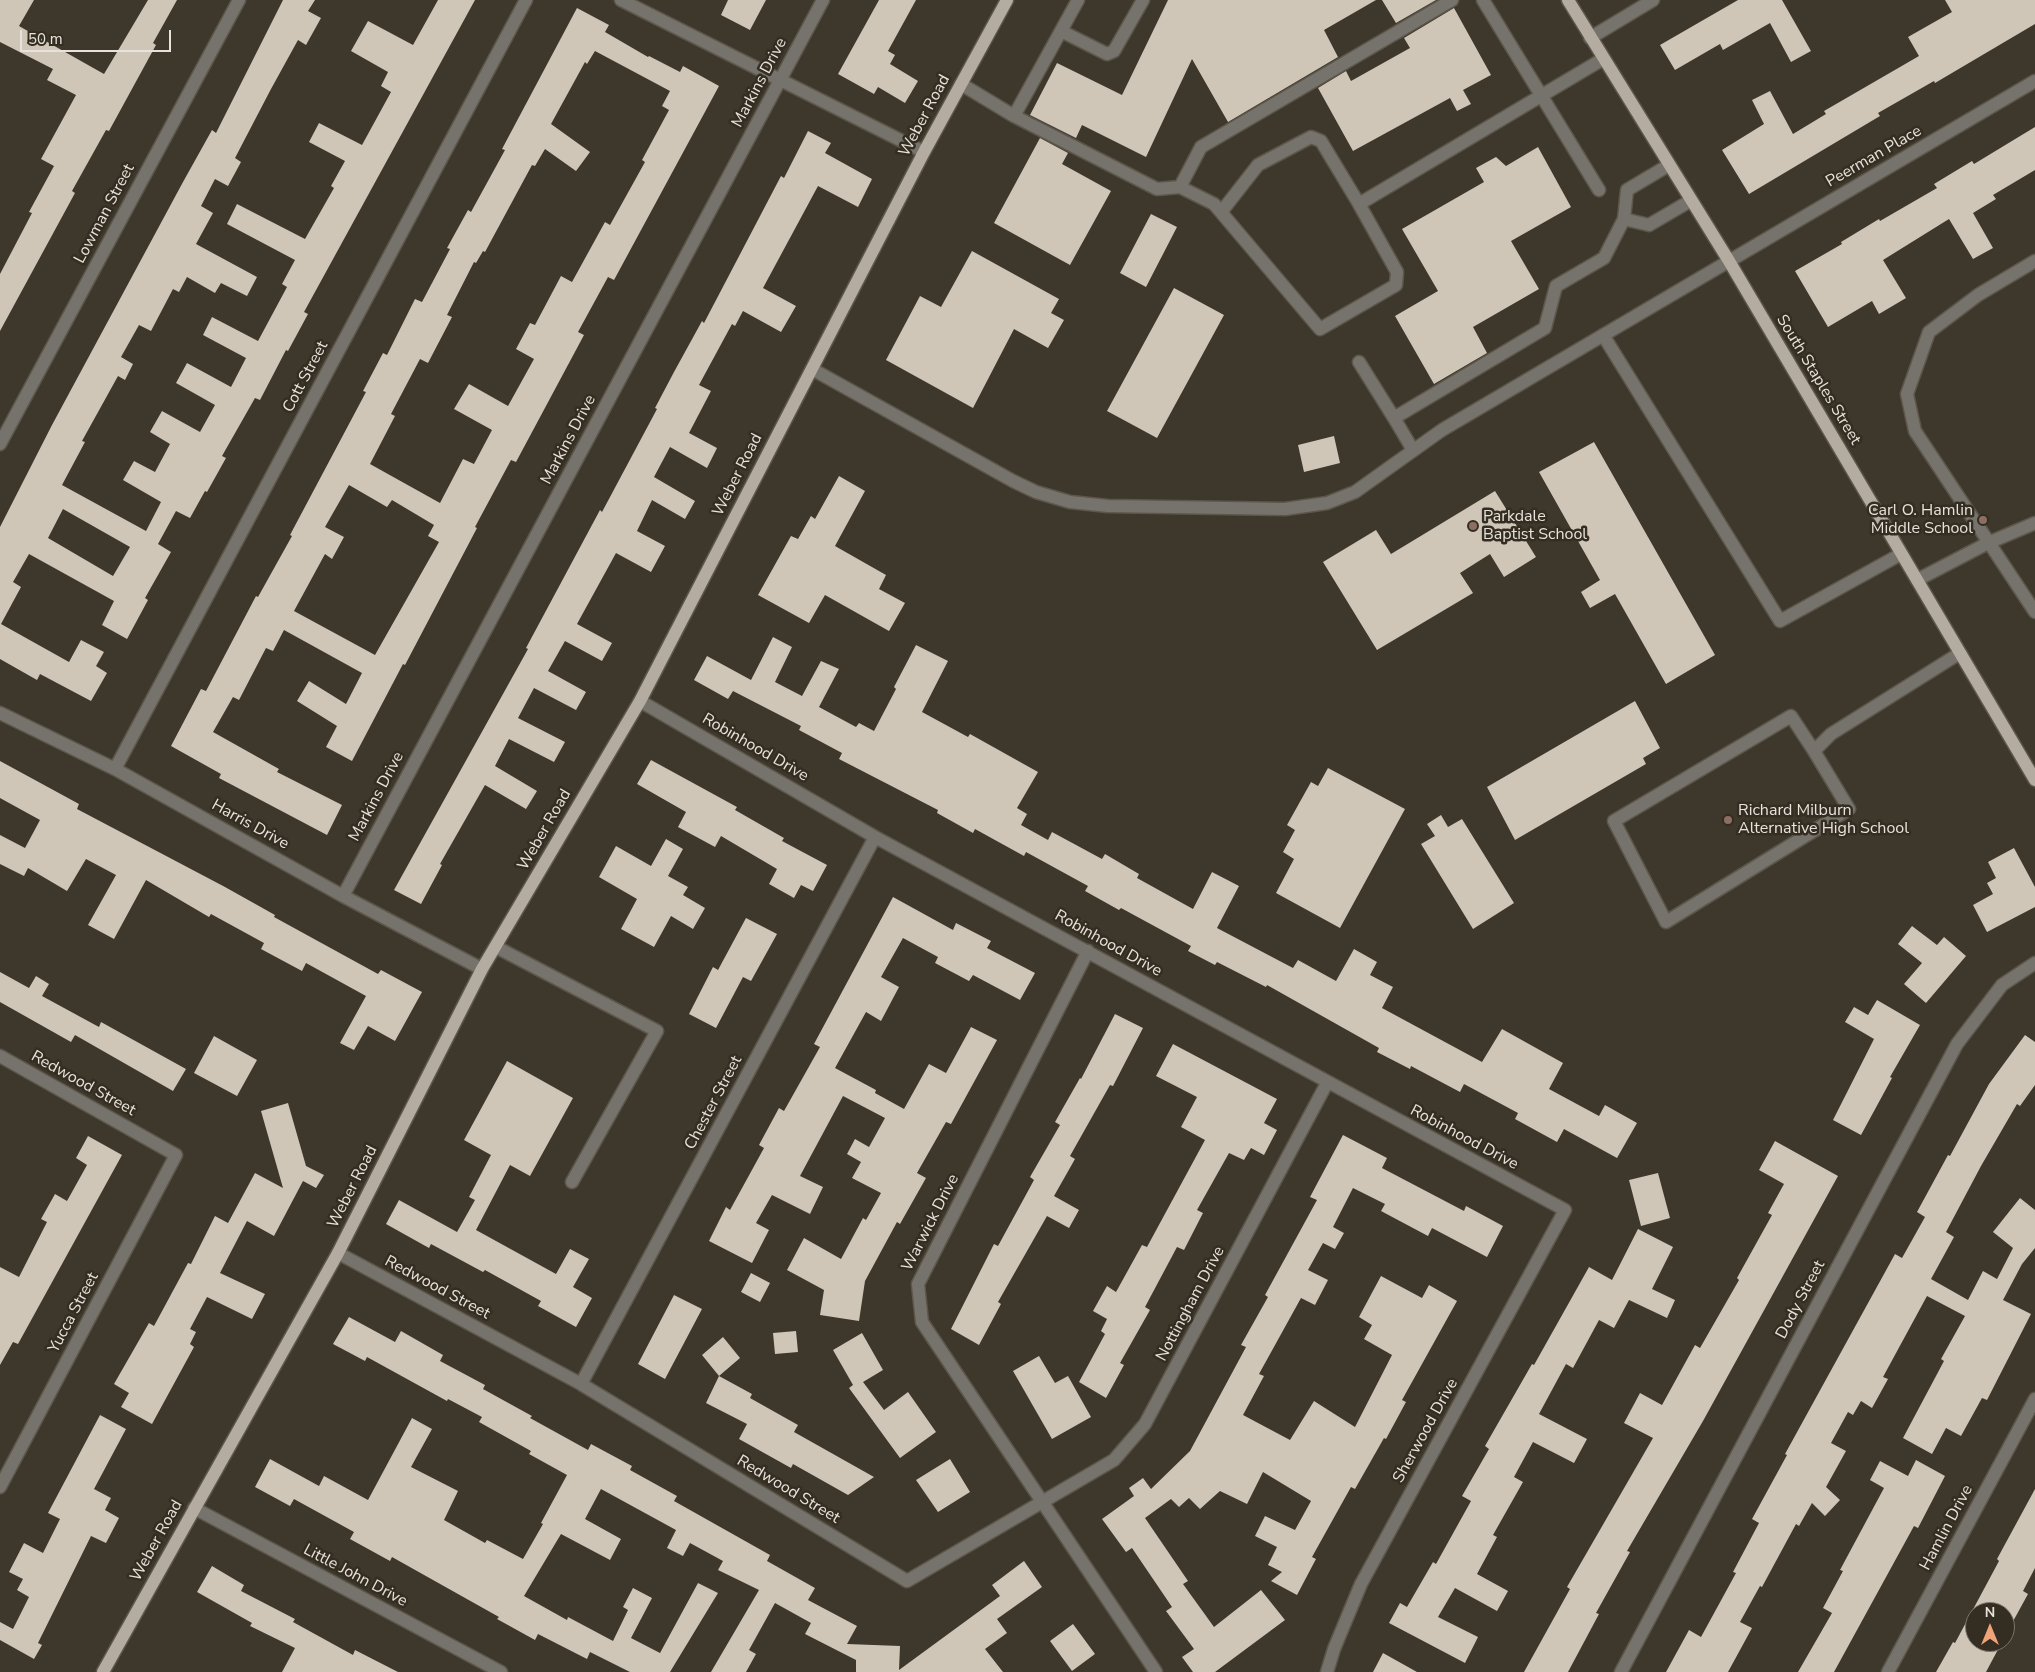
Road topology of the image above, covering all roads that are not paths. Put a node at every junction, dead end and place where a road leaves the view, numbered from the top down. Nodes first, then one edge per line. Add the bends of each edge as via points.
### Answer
1 (239, 0) edge
2 (526, 0) edge
3 (621, 0) edge
4 (823, 0) edge
5 (1007, 0) edge
6 (1078, 0) edge
7 (1143, 0) edge
8 (1452, 0) edge
9 (1483, 0) edge
10 (1568, 0) edge
11 (1653, 0) edge
12 (1061, 31) junction
13 (1590, 38) junction
14 (1603, 59) junction
15 (780, 80) junction
16 (2035, 81) edge
17 (961, 84) junction
18 (1541, 96) junction
19 (1014, 116) junction
20 (924, 152) junction
21 (1669, 166) junction
22 (1180, 186) junction
23 (1599, 190) dead end
24 (1690, 200) junction
25 (1359, 204) junction
26 (1222, 211) junction
27 (1624, 219) junction
28 (1729, 261) junction
29 (2035, 261) edge
30 (1603, 336) junction
31 (1358, 362) dead end
32 (812, 369) junction
33 (1394, 418) junction
34 (0, 444) edge
35 (1413, 450) junction
36 (2035, 523) edge
37 (1988, 542) junction
38 (1902, 554) junction
39 (1917, 580) junction
40 (2035, 612) edge
41 (1960, 653) junction
42 (640, 700) junction
43 (0, 713) edge
44 (1814, 751) junction
45 (115, 769) junction
46 (2035, 780) edge
47 (875, 838) junction
48 (343, 896) junction
49 (496, 947) junction
50 (1088, 951) junction
51 (2035, 963) edge
52 (482, 969) junction
53 (0, 1056) edge
54 (1327, 1083) junction
55 (176, 1155) joint
56 (572, 1182) dead end
57 (1565, 1210) joint
58 (338, 1253) junction
59 (581, 1384) junction
60 (2035, 1399) edge
61 (0, 1487) edge
62 (1040, 1502) junction
63 (194, 1508) junction
64 (102, 1672) edge
65 (501, 1672) edge
66 (1156, 1672) edge
67 (1327, 1672) edge
68 (1620, 1672) edge
69 (1888, 1672) edge

1 - 34 street, Lowman Street
2 - 45 street, Cott Street
3 - 15 street
4 - 15 street, Markins Drive
5 - 17 main road, Weber Road
6 - 12 street
7 - 12 street via 1114,51 1107,54
8 - 22 street via 1201,147
9 - 18 street
10 - 13 main road, South Staples Street
11 - 13 street
12 - 19 street
13 - 14 main road, South Staples Street
14 - 18 street
14 - 21 main road, South Staples Street
15 - 20 street
15 - 48 street, Markins Drive
16 - 28 street, Peerman Place
17 - 19 street
17 - 20 main road, Weber Road
18 - 23 street
18 - 25 street
19 - 22 street via 1157,188
20 - 32 main road, Weber Road
21 - 24 main road, South Staples Street
21 - 27 street via 1628,190
22 - 26 street
24 - 27 street via 1649,225
24 - 28 main road, South Staples Street
25 - 26 street via 1321,141 1311,137 1258,165
25 - 26 street via 1397,272 1396,285 1320,330
27 - 33 street via 1604,258 1556,286 1545,328
28 - 30 street, Peerman Place
28 - 38 main road, South Staples Street
29 - 37 street via 1978,295 1929,332 1907,394 1914,431
30 - 35 street, Peerman Place
30 - 38 street via 1780,621
31 - 33 street
32 - 35 street, Peerman Place via 1013,481 1070,502 1108,506 1285,509 1327,503 1355,492
32 - 42 main road, Weber Road
33 - 35 street
36 - 37 street
37 - 39 street
37 - 40 street
38 - 39 main road, South Staples Street
39 - 41 main road, South Staples Street
41 - 44 street via 1831,734
41 - 46 main road, South Staples Street
42 - 47 street, Robinhood Drive
42 - 49 main road, Weber Road
43 - 45 street, Harris Drive
44 - 44 street via 1791,716 1614,821 1666,922 1849,809
45 - 48 street, Harris Drive
47 - 50 street, Robinhood Drive
47 - 59 street, Chester Street
48 - 52 street, Harris Drive
49 - 52 main road, Weber Road
49 - 56 street via 657,1031
50 - 54 street, Robinhood Drive
50 - 62 street, Warwick Drive via 918,1284 922,1322
51 - 68 street, Dody Street via 2002,985 1957,1044
52 - 58 main road, Weber Road
53 - 55 street, Redwood Street
54 - 57 street, Robinhood Drive
54 - 62 street, Nottingham Drive via 1146,1424 1114,1460
55 - 61 street, Yucca Street
57 - 67 street, Sherwood Drive via 1361,1584
58 - 59 street, Redwood Street
58 - 63 main road, Weber Road
59 - 62 street, Redwood Street via 907,1581
60 - 69 street, Hamlin Drive
62 - 66 street
63 - 64 main road, Weber Road
63 - 65 street, Little John Drive

